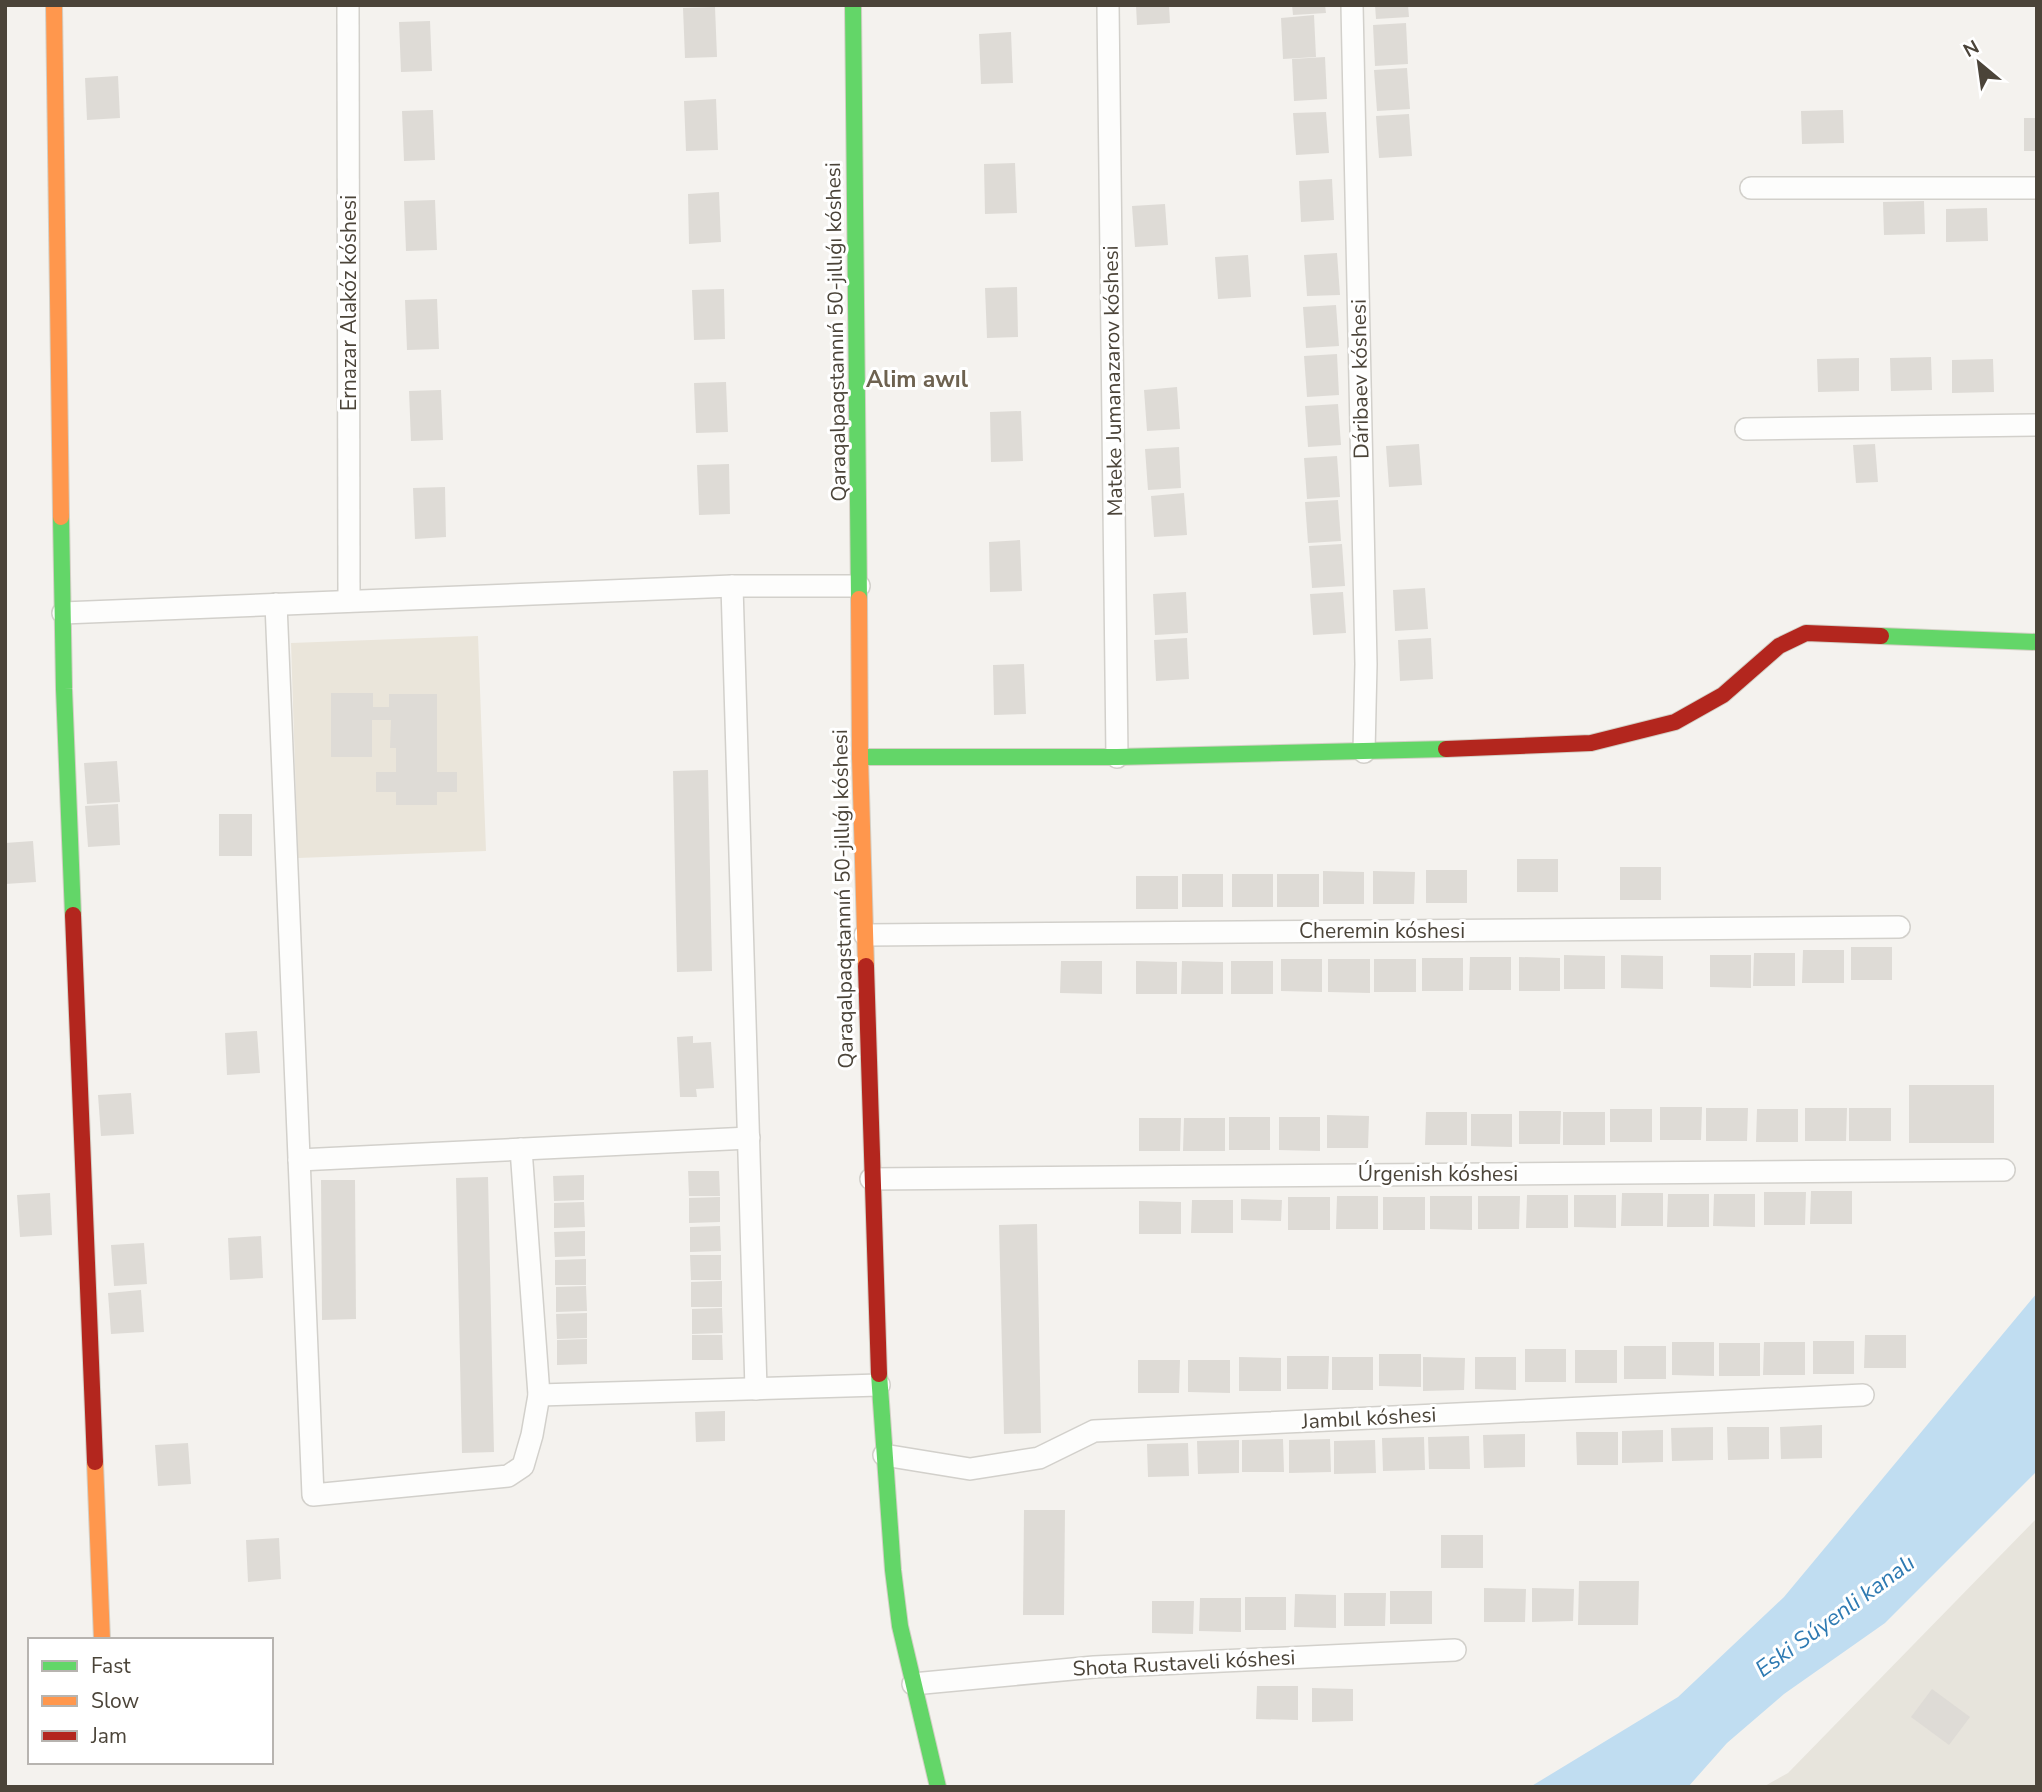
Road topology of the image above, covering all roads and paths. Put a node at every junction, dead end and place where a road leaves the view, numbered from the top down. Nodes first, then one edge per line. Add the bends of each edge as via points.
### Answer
1 (54, 5) edge
2 (348, 5) edge
3 (853, 5) edge
4 (1108, 5) edge
5 (1352, 5) edge
6 (1751, 188) dead end
7 (2037, 188) edge
8 (2037, 425) edge
9 (1746, 429) dead end
10 (732, 586) junction
11 (859, 586) junction
12 (349, 601) junction
13 (276, 604) junction
14 (63, 613) junction
15 (2037, 642) edge
16 (1364, 752) junction
17 (860, 757) junction
18 (1117, 757) junction
19 (1899, 927) dead end
20 (865, 934) junction
21 (749, 1138) junction
22 (520, 1149) junction
23 (299, 1160) junction
24 (2004, 1170) dead end
25 (872, 1179) junction
26 (879, 1385) junction
27 (756, 1389) junction
28 (539, 1395) junction
29 (1863, 1395) dead end
30 (884, 1455) junction
31 (102, 1638) edge
32 (1455, 1650) dead end
33 (913, 1684) junction
34 (938, 1787) edge

1 - 14 street
2 - 12 street, Ernazar Alakóz kóshesi
3 - 11 street, Qaraqalpaqstannıń 50-jıllıǵı kóshesi
4 - 18 street, Mateke Jumanazarov kóshesi
5 - 16 street, Dáribaev kóshesi via 1366,650
6 - 7 street
8 - 9 street
10 - 11 street
10 - 12 street
10 - 21 street
11 - 17 street, Qaraqalpaqstannıń 50-jıllıǵı kóshesi
12 - 13 street
13 - 14 street
13 - 23 street
14 - 31 street
15 - 16 street via 1806,634 1779,646 1723,695 1675,722 1591,743
16 - 18 street
17 - 18 street
17 - 20 street, Qaraqalpaqstannıń 50-jıllıǵı kóshesi
19 - 20 street, Cheremin kóshesi
20 - 25 street, Qaraqalpaqstannıń 50-jıllıǵı kóshesi
21 - 22 street
21 - 27 street
22 - 23 street
22 - 28 street
23 - 28 street via 313,1495 508,1476 523,1466
24 - 25 street, Úrgenish kóshesi
25 - 26 street, Qaraqalpaqstannıń 50-jıllıǵı kóshesi
26 - 27 street
26 - 30 street, Qaraqalpaqstannıń 50-jıllıǵı kóshesi
27 - 28 street
29 - 30 street, Jambıl kóshesi via 1094,1431 1039,1458 970,1469
30 - 33 street, Qaraqalpaqstannıń 50-jıllıǵı kóshesi via 894,1581
32 - 33 street, Shota Rustaveli kóshesi via 1094,1667
33 - 34 street, Qaraqalpaqstannıń 50-jıllıǵı kóshesi

